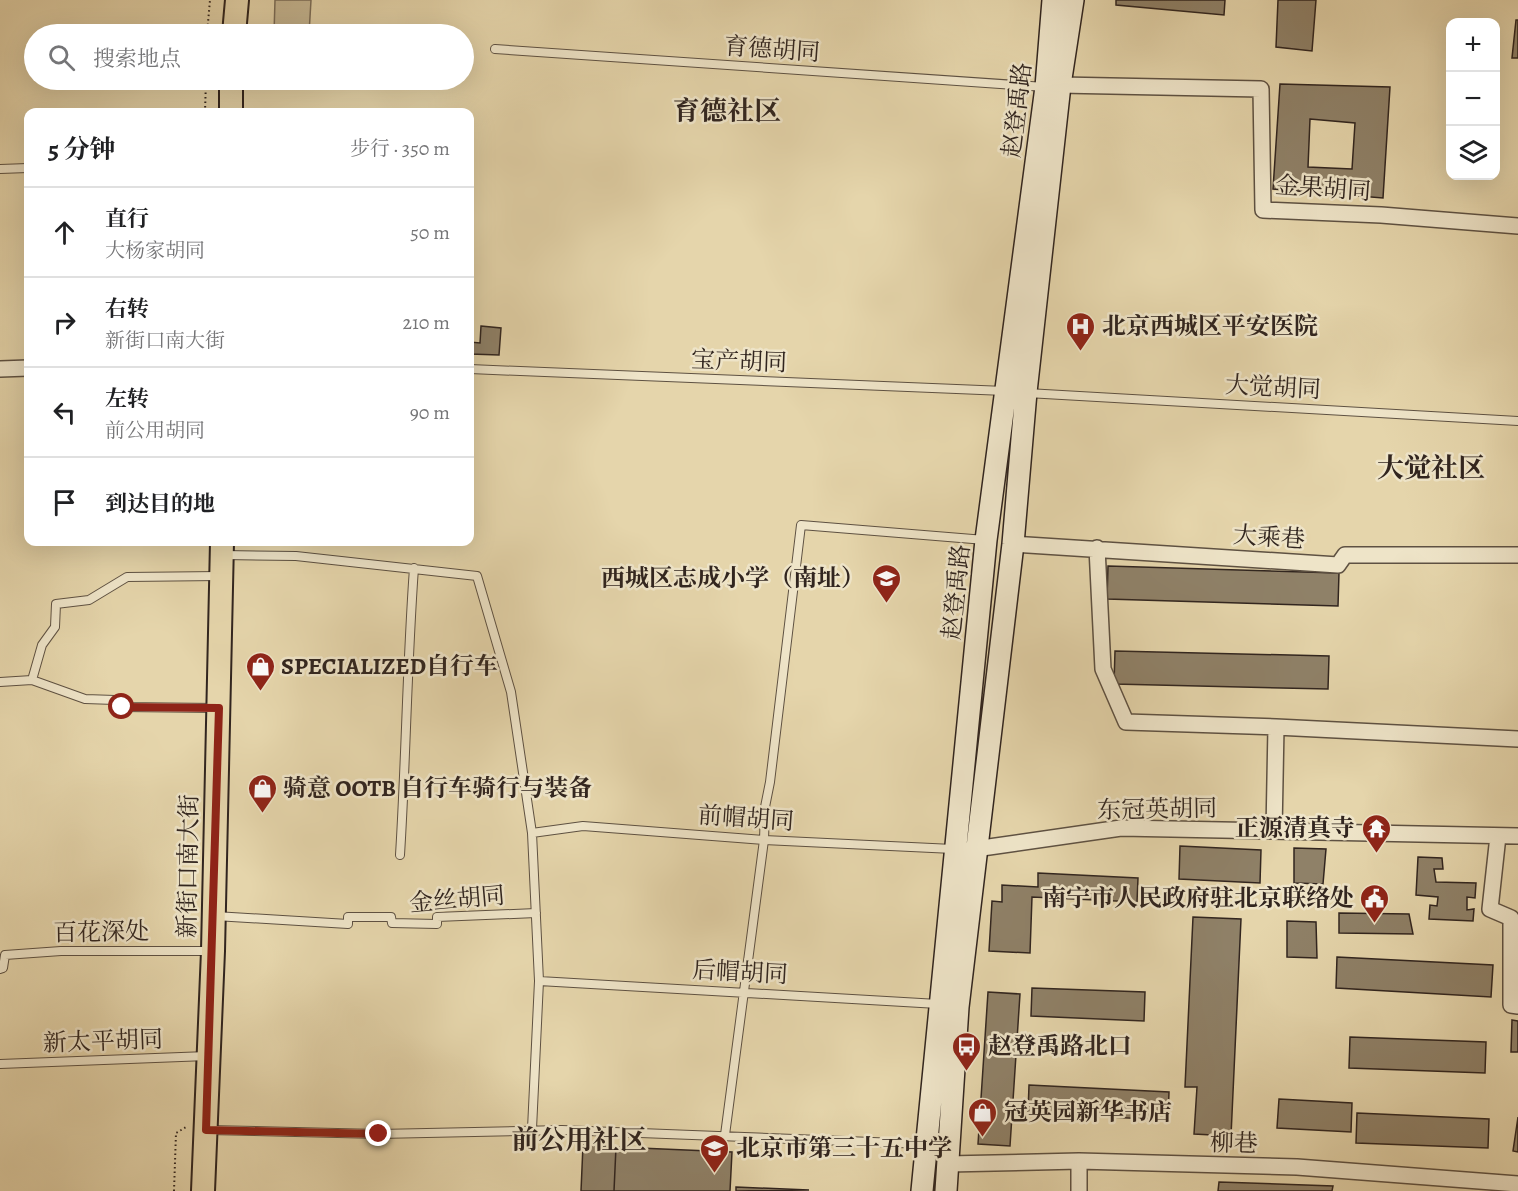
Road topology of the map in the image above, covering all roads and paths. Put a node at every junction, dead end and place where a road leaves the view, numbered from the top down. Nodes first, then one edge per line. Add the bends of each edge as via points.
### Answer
1 (210, 0) edge
2 (237, 0) edge
3 (1053, 0) edge
4 (1073, 0) edge
5 (208, 24) edge
6 (235, 24) edge
7 (495, 49) dead end
8 (1053, 86) junction
9 (206, 90) edge
10 (231, 90) edge
11 (205, 108) edge
12 (231, 108) edge
13 (24, 168) edge
14 (0, 169) edge
15 (1518, 226) edge
16 (24, 368) edge
17 (0, 369) edge
18 (474, 369) edge
19 (1016, 392) junction
20 (1518, 421) edge
21 (986, 540) junction
22 (1013, 544) junction
23 (1097, 548) junction
24 (1518, 555) edge
25 (221, 557) edge
26 (414, 568) junction
27 (32, 680) junction
28 (0, 682) edge
29 (219, 708) junction
30 (1276, 727) junction
31 (1518, 740) edge
32 (1274, 831) junction
33 (532, 833) junction
34 (1498, 836) junction
35 (1518, 836) edge
36 (764, 840) junction
37 (968, 850) junction
38 (400, 855) dead end
39 (536, 913) junction
40 (214, 916) junction
41 (213, 951) junction
42 (0, 969) edge
43 (539, 981) junction
44 (743, 992) junction
45 (940, 1004) junction
46 (1518, 1006) edge
47 (208, 1056) junction
48 (0, 1064) edge
49 (206, 1122) junction
50 (532, 1129) junction
51 (725, 1135) junction
52 (926, 1144) junction
53 (1079, 1161) junction
54 (948, 1164) junction
55 (1518, 1184) edge
56 (174, 1191) edge
57 (203, 1191) edge
58 (922, 1191) edge
59 (946, 1191) edge
60 (1079, 1191) edge
61 (1518, 1191) edge

1 - 5 path
2 - 6 main road
3 - 8 main road, 赵登禹路
4 - 8 main road, 赵登禹路
7 - 8 lane, 育德胡同
8 - 15 street, 金果胡同 via 1261,89 1263,210
8 - 19 main road, 赵登禹路
9 - 11 path
10 - 12 main road
13 - 14 lane
16 - 17 street
18 - 19 lane, 宝产胡同
19 - 20 lane, 大觉胡同
19 - 21 main road, 赵登禹路
19 - 22 main road, 赵登禹路
21 - 36 lane via 801,525
21 - 37 main road, 赵登禹路
22 - 23 street, 大乘巷
22 - 37 main road, 赵登禹路
23 - 24 street, 大乘巷 via 1338,565 1346,555
23 - 30 street via 1103,669 1126,722
25 - 26 lane via 296,556
25 - 27 lane via 127,577 89,600 56,604 55,627 42,645
25 - 29 main road, 新街口南大街
26 - 33 lane via 477,576 511,692
26 - 38 lane
27 - 28 lane
27 - 29 lane via 85,699 115,700 122,707
29 - 40 main road, 新街口南大街
30 - 31 street
30 - 32 street
32 - 34 street, 东冠英胡同
32 - 37 street, 东冠英胡同 via 1121,828
33 - 36 lane, 前帽胡同 via 583,826
33 - 39 lane
34 - 35 street, 东冠英胡同
34 - 46 street via 1490,909 1511,918 1511,1005
36 - 37 lane, 前帽胡同
36 - 44 lane
37 - 45 main road, 赵登禹路
37 - 54 main road, 赵登禹路
39 - 40 lane, 金丝胡同 via 437,917 437,924 392,923 391,917 348,917 348,924
39 - 43 lane
40 - 41 main road, 新街口南大街
41 - 42 lane, 百花深处 via 5,955
41 - 47 main road, 新街口南大街
43 - 44 lane, 后帽胡同
43 - 50 lane
44 - 45 lane, 后帽胡同
44 - 51 lane
45 - 52 main road, 赵登禹路
47 - 48 lane, 新太平胡同
47 - 49 main road, 新街口南大街
49 - 50 lane via 379,1134
49 - 56 path via 176,1133
49 - 57 main road, 新街口南大街
50 - 51 lane
51 - 52 lane
52 - 58 main road, 赵登禹路
53 - 54 street, 柳巷
53 - 55 street, 柳巷 via 1297,1167
53 - 60 street
54 - 59 main road, 赵登禹路
55 - 61 street

